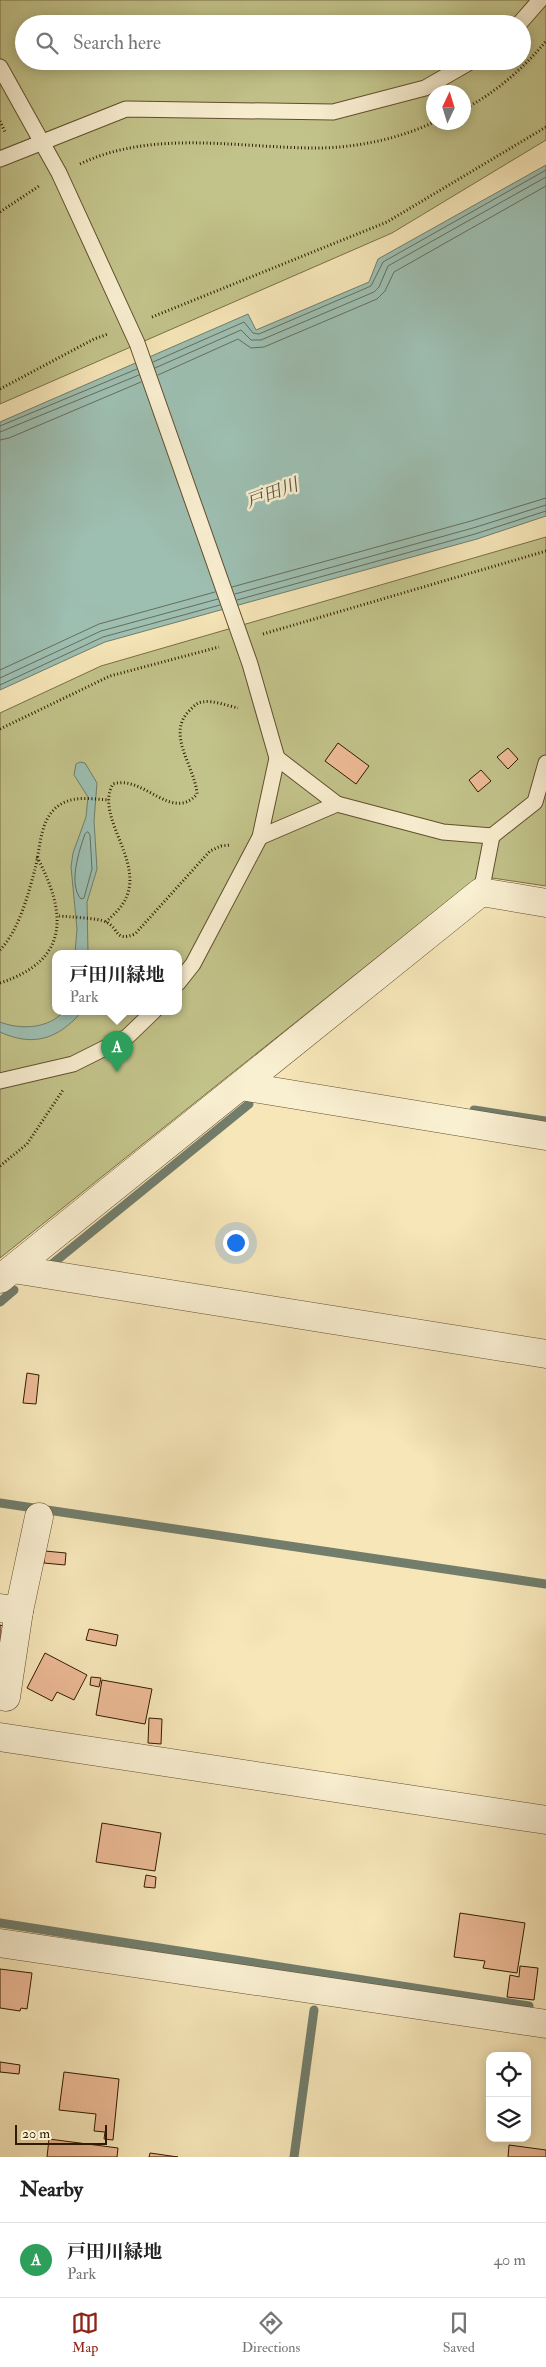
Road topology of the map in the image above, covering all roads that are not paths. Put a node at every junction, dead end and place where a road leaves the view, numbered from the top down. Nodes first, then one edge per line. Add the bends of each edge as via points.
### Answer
1 (540, 0) edge
2 (527, 15) edge
3 (0, 67) edge
4 (456, 70) edge
5 (43, 142) junction
6 (0, 159) edge
7 (277, 758) junction
8 (546, 763) edge
9 (337, 804) junction
10 (492, 836) junction
11 (257, 843) junction
12 (481, 892) junction
13 (546, 903) edge
14 (182, 978) edge
15 (150, 1015) edge
16 (0, 1081) edge
17 (241, 1086) junction
18 (546, 1136) edge
19 (7, 1274) edge
20 (546, 1354) edge
21 (39, 1517) dead end
22 (10, 1609) edge
23 (3, 1696) edge
24 (0, 1736) edge
25 (546, 1820) edge
26 (0, 1943) edge
27 (546, 2024) edge

1 - 2 lane
3 - 5 lane
4 - 5 lane via 425,88 332,112 126,109
5 - 6 lane
5 - 7 lane via 137,344 242,640
7 - 9 lane
7 - 11 lane
8 - 10 lane via 535,802
9 - 10 lane via 443,832
9 - 11 lane
10 - 12 lane
11 - 14 lane via 193,964
12 - 13 street
12 - 17 street
15 - 16 lane via 127,1037 73,1064
17 - 18 street
17 - 19 street
19 - 20 street
21 - 22 street
22 - 23 street
23 - 24 street
24 - 25 street
26 - 27 street

